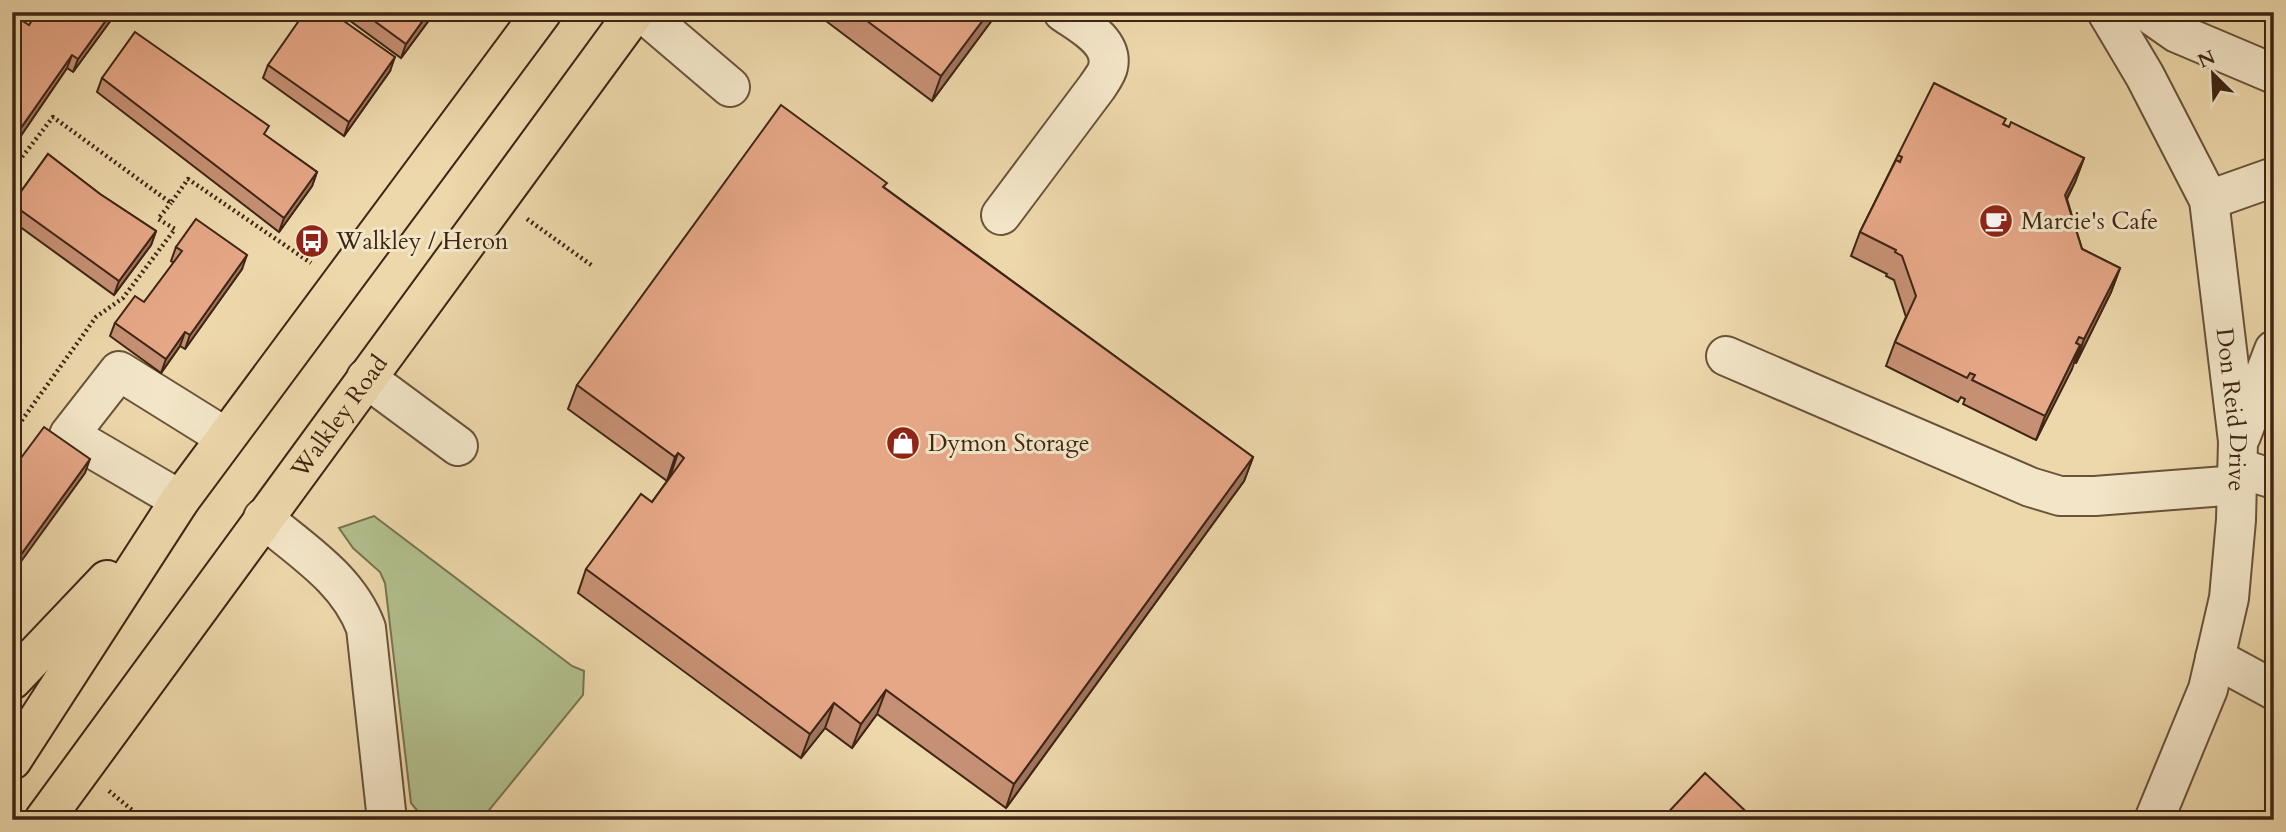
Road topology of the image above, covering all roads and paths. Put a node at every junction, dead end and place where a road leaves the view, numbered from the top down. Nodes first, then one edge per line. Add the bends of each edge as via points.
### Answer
1 (542, 12) edge
2 (635, 12) edge
3 (642, 12) edge
4 (1063, 12) edge
5 (2107, 12) edge
6 (2147, 12) edge
7 (2274, 74) edge
8 (730, 87) dead end
9 (12, 170) edge
10 (2274, 177) edge
11 (2208, 200) junction
12 (171, 203) junction
13 (518, 213) dead end
14 (1001, 215) dead end
15 (594, 267) dead end
16 (340, 283) junction
17 (2274, 350) edge
18 (1726, 356) dead end
19 (366, 378) junction
20 (12, 435) edge
21 (225, 437) junction
22 (458, 446) dead end
23 (2247, 468) edge
24 (175, 508) junction
25 (263, 518) junction
26 (2215, 658) junction
27 (12, 680) edge
28 (2274, 690) edge
29 (12, 760) edge
30 (100, 784) dead end
31 (44, 820) edge
32 (144, 820) edge
33 (387, 820) edge
34 (2154, 820) edge

1 - 16 main road
2 - 19 main road, Walkley Road
3 - 8 street
4 - 14 street via 1097,37 1107,50 1109,66
5 - 11 street, Don Reid Drive
6 - 7 street via 2177,33
9 - 12 path via 53,117
10 - 11 street
11 - 23 street, Don Reid Drive
12 - 16 path via 188,179
12 - 20 path via 158,219 175,229 123,298 96,317
13 - 15 path
16 - 21 main road
17 - 23 street
18 - 23 street via 2060,496
19 - 22 street
19 - 25 main road, Walkley Road
21 - 24 main road
21 - 24 street via 118,371 69,435
23 - 26 street, Don Reid Drive via 2229,598
24 - 27 main road
24 - 29 main road
25 - 31 main road, Walkley Road
25 - 33 street via 344,587 358,607 366,628
26 - 28 street
26 - 34 street, Don Reid Drive via 2208,688
30 - 32 path

